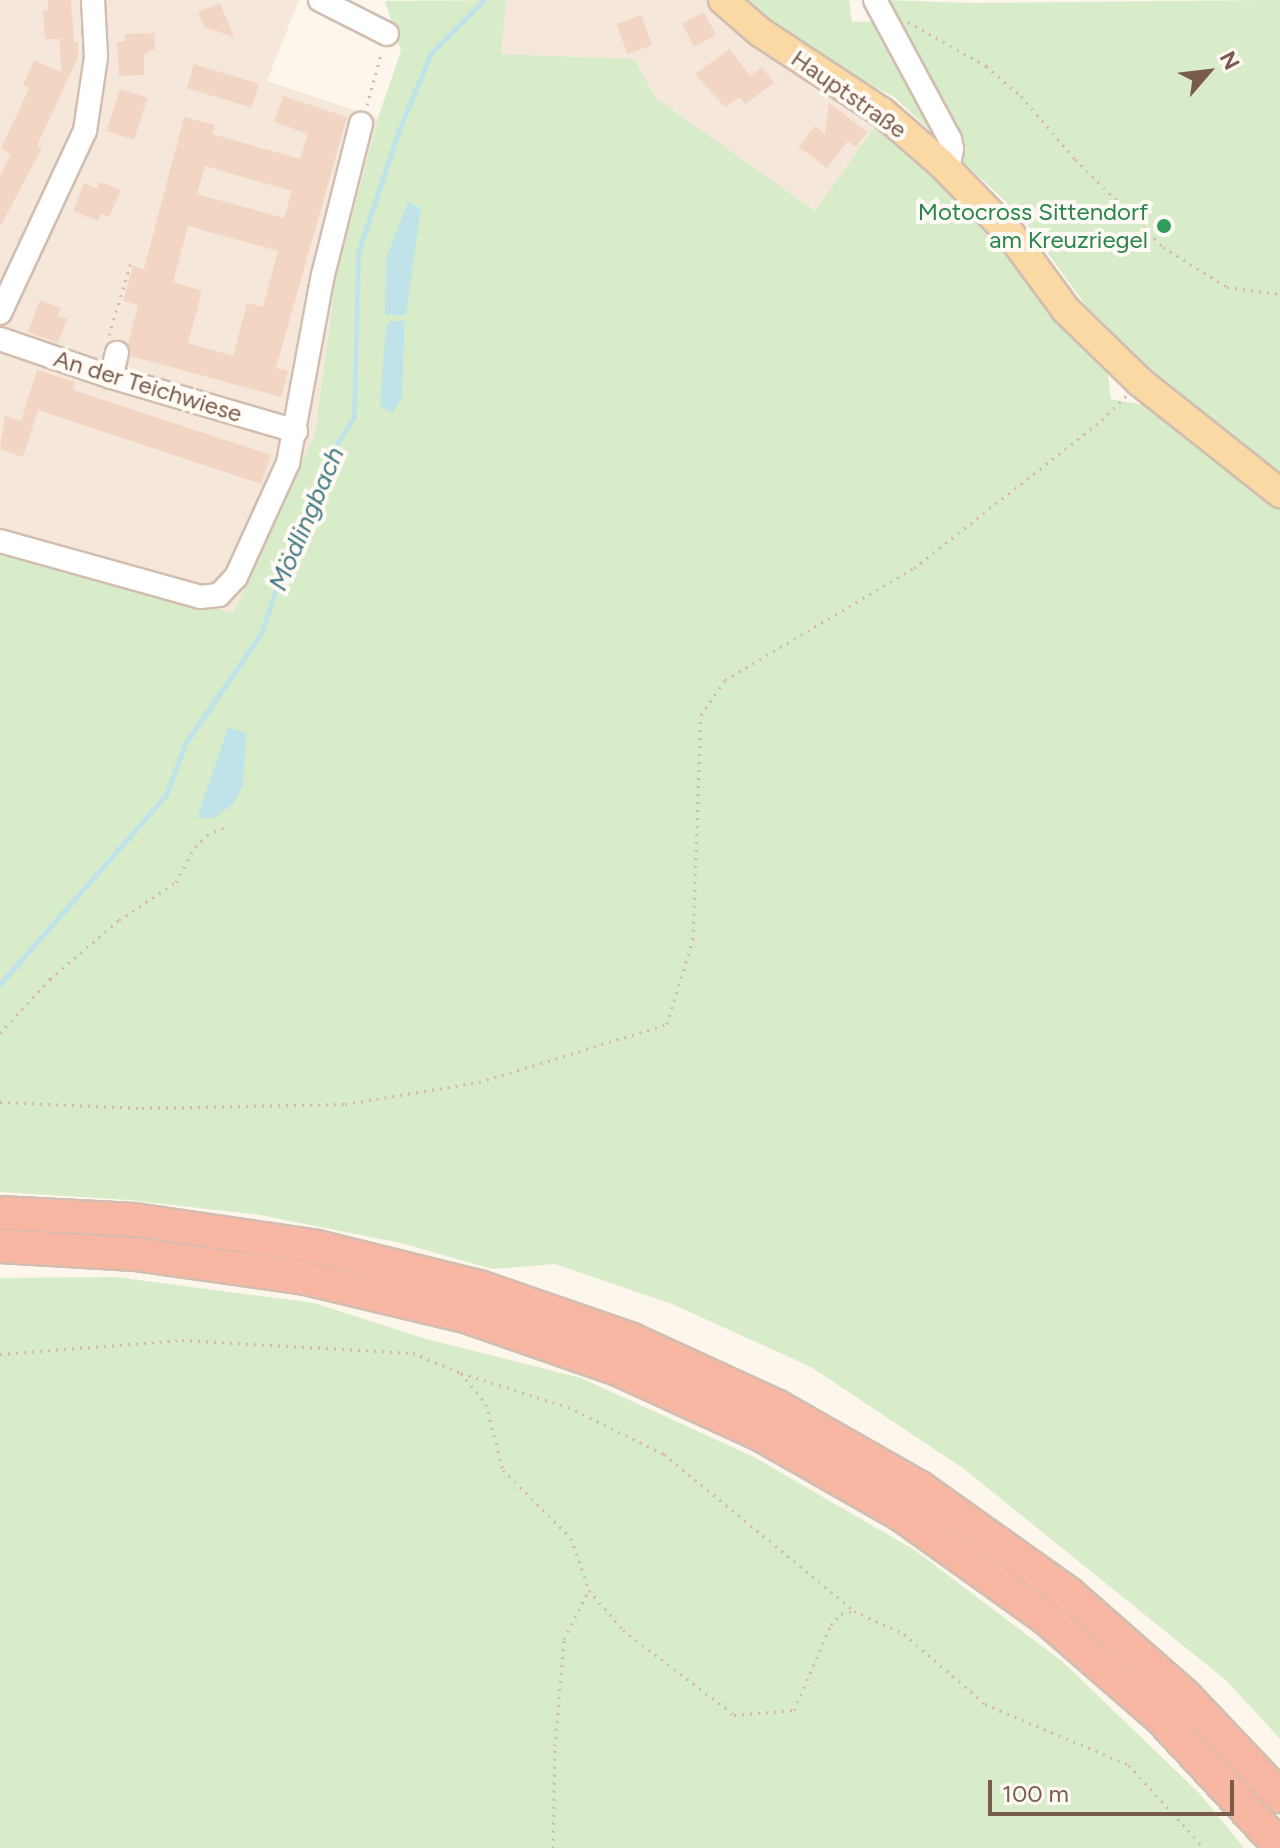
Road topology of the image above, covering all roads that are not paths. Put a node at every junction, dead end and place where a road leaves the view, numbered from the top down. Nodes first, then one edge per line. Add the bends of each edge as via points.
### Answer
1 (93, 0) edge
2 (320, 0) edge
3 (723, 0) edge
4 (875, 0) edge
5 (387, 34) road end
6 (361, 124) road end
7 (948, 169) junction
8 (0, 313) edge
9 (0, 339) edge
10 (117, 353) dead end
11 (104, 375) junction
12 (296, 431) junction
13 (1280, 493) edge
14 (0, 541) edge
15 (0, 1213) edge
16 (0, 1246) edge
17 (1280, 1796) edge
18 (1280, 1846) edge

1 - 8 street via 96,57 85,131
2 - 5 street
3 - 7 main road, Hauptstraße via 760,32 882,112
4 - 7 street via 950,139
6 - 12 street via 323,275
7 - 13 main road, Hauptstraße via 1011,235 1066,310 1140,382
9 - 11 street, An der Teichwiese
10 - 11 street
11 - 12 street, An der Teichwiese
12 - 14 street via 288,463 236,577 219,595 200,597
15 - 17 highway via 135,1220 317,1247 479,1287 630,1339 778,1407 920,1488 1069,1594 1185,1696
16 - 18 highway via 135,1254 305,1278 465,1316 618,1369 760,1434 902,1515 1046,1618 1162,1719

